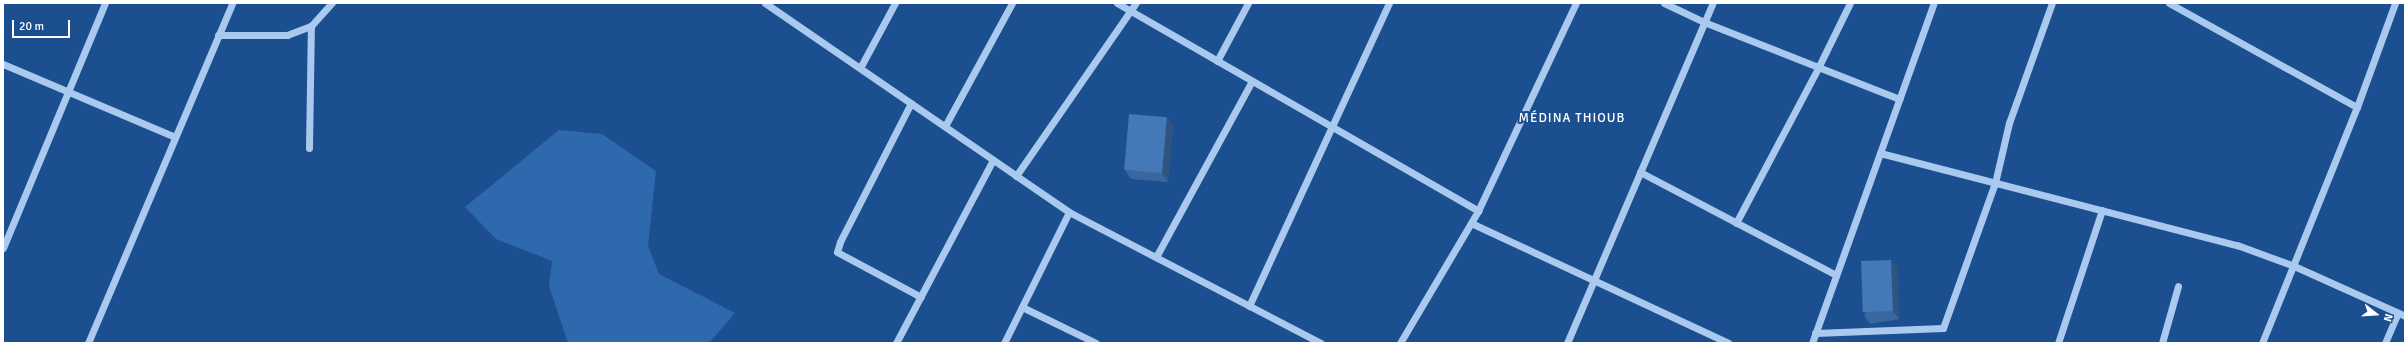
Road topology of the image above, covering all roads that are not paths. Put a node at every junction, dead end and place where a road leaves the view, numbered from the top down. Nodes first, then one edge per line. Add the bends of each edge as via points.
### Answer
1 (105, 3) edge
2 (232, 3) edge
3 (332, 3) edge
4 (895, 3) edge
5 (1012, 3) edge
6 (1116, 3) edge
7 (1136, 3) edge
8 (1248, 3) edge
9 (1389, 3) edge
10 (1576, 3) edge
11 (1664, 3) edge
12 (1713, 3) edge
13 (1850, 3) edge
14 (1934, 3) edge
15 (2052, 3) edge
16 (2169, 3) edge
17 (2395, 3) edge
18 (770, 4) edge
19 (1132, 12) junction
20 (1704, 22) junction
21 (311, 26) junction
22 (218, 36) junction
23 (1217, 61) junction
24 (3, 64) edge
25 (860, 68) junction
26 (1818, 68) junction
27 (1252, 81) junction
28 (68, 92) junction
29 (1899, 99) junction
30 (910, 103) junction
31 (2357, 107) junction
32 (945, 126) junction
33 (1332, 127) junction
34 (175, 137) junction
35 (309, 148) dead end
36 (1880, 153) junction
37 (993, 160) junction
38 (1640, 172) junction
39 (1016, 176) junction
40 (1995, 183) junction
41 (2102, 210) junction
42 (1478, 211) junction
43 (1070, 212) junction
44 (1471, 223) junction
45 (1736, 223) junction
46 (3, 248) edge
47 (1156, 257) junction
48 (2294, 266) junction
49 (1836, 275) junction
50 (1594, 280) junction
51 (2178, 286) dead end
52 (921, 297) junction
53 (1249, 306) junction
54 (1022, 307) junction
55 (2398, 312) junction
56 (2405, 316) edge
57 (1815, 333) junction
58 (1312, 341) edge
59 (88, 343) edge
60 (896, 343) edge
61 (1004, 343) edge
62 (1096, 343) edge
63 (1321, 343) edge
64 (1400, 343) edge
65 (1568, 343) edge
66 (1728, 343) edge
67 (1812, 343) edge
68 (2058, 343) edge
69 (2162, 343) edge
70 (2262, 343) edge
71 (2385, 343) edge

1 - 28 street
2 - 22 street
3 - 21 street
4 - 25 street
5 - 32 street
6 - 19 street
7 - 19 street
8 - 23 street
9 - 33 street
10 - 42 street
11 - 20 street
12 - 20 street
13 - 26 street
14 - 29 street
15 - 40 street via 2009,123
16 - 31 street
17 - 31 street
18 - 25 street
19 - 23 street
19 - 39 street
20 - 26 street
20 - 38 street
21 - 22 street via 287,35
21 - 35 street
22 - 34 street
23 - 27 street
24 - 28 street
25 - 30 street
26 - 29 street
26 - 45 street
27 - 33 street
27 - 47 street
28 - 34 street
28 - 46 street
29 - 36 street
30 - 32 street
30 - 52 street via 837,252
31 - 48 street
32 - 37 street
33 - 42 street
33 - 53 street
34 - 59 street
36 - 40 street
36 - 49 street
37 - 39 street
37 - 52 street
38 - 45 street
38 - 50 street
39 - 43 street
40 - 41 street
40 - 57 street via 1943,328
41 - 48 street via 2237,245
41 - 68 street
42 - 44 street
43 - 47 street
43 - 54 street
44 - 50 street
44 - 64 street
45 - 49 street
47 - 53 street
48 - 55 street
48 - 70 street
49 - 57 street
50 - 65 street
50 - 66 street
51 - 69 street
52 - 60 street
53 - 58 street
54 - 61 street
54 - 62 street
55 - 56 street
55 - 71 street
57 - 67 street
58 - 63 street

